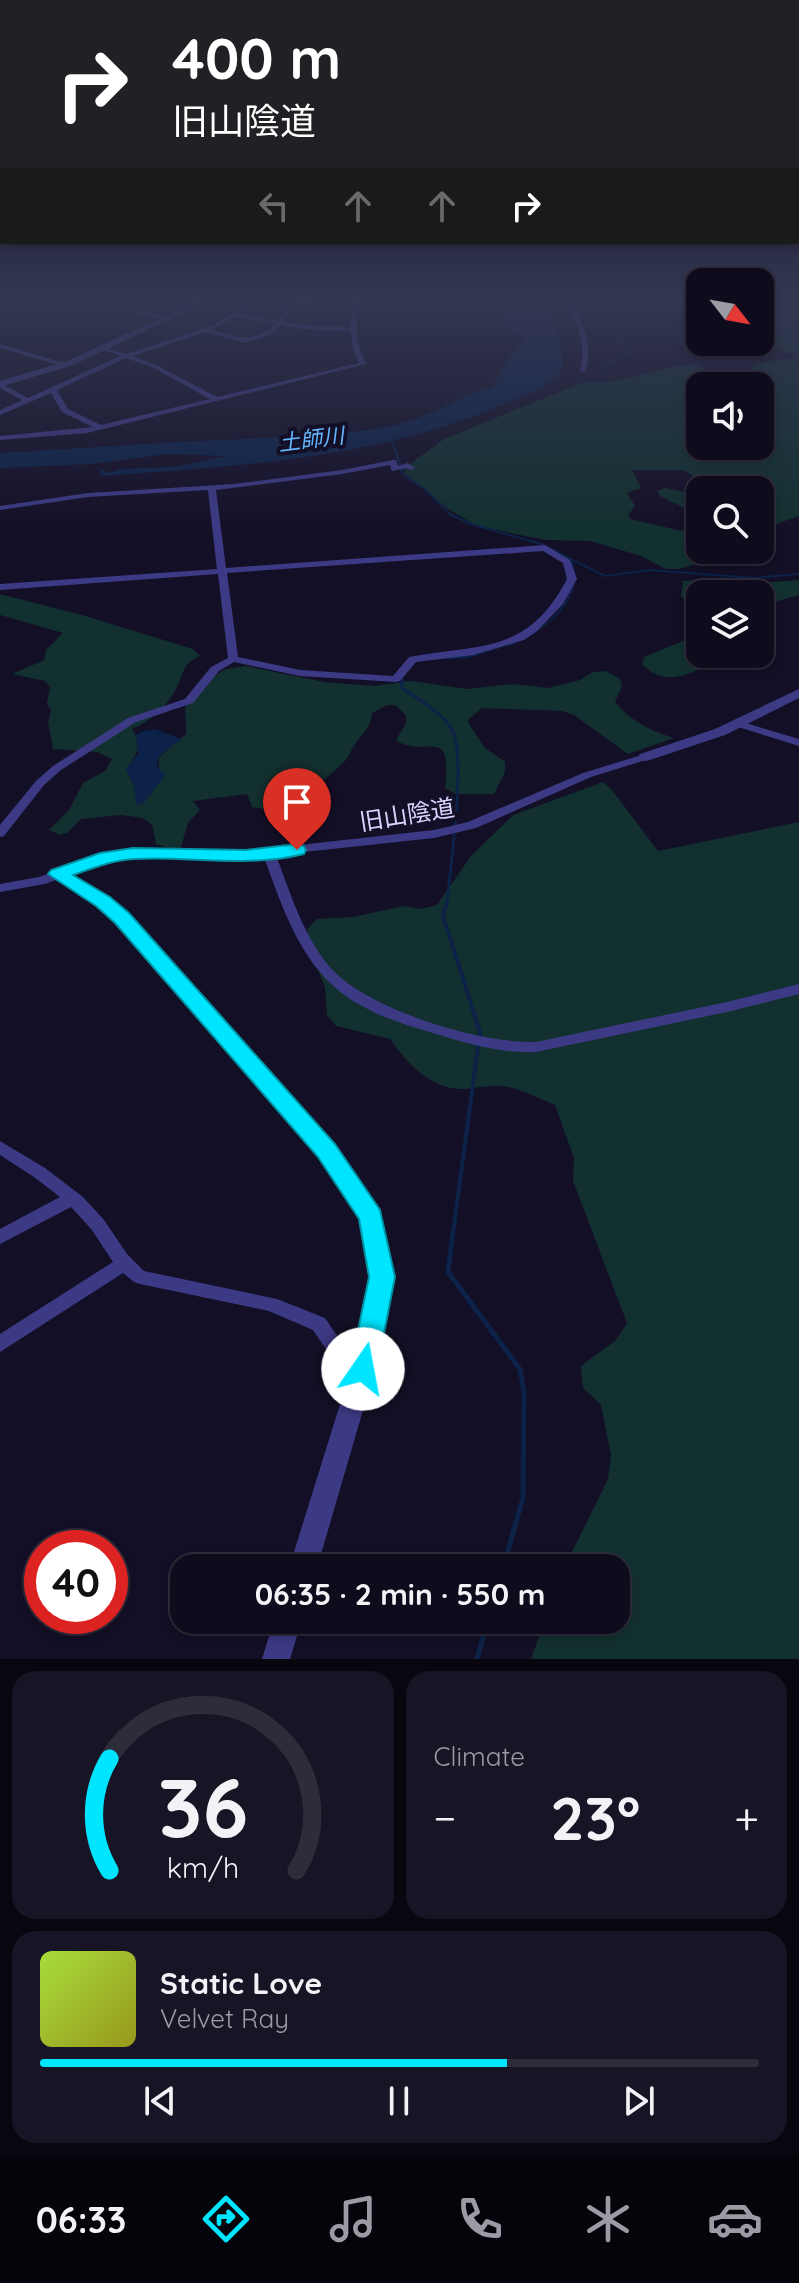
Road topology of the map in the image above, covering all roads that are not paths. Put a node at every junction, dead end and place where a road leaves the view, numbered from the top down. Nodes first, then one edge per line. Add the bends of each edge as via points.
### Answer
1 (23, 377) edge
2 (80, 377) edge
3 (175, 377) edge
4 (309, 377) edge
5 (0, 384) edge
6 (53, 390) junction
7 (217, 400) junction
8 (28, 401) junction
9 (0, 413) edge
10 (100, 428) junction
11 (0, 438) edge
12 (411, 468) dead end
13 (212, 488) junction
14 (0, 508) edge
15 (222, 571) junction
16 (0, 587) edge
17 (233, 659) junction
18 (799, 693) edge
19 (739, 724) junction
20 (799, 743) edge
21 (645, 757) joint
22 (0, 833) edge
23 (269, 853) junction
24 (58, 874) junction
25 (0, 888) edge
26 (799, 989) edge
27 (3, 1151) edge
28 (71, 1199) junction
29 (0, 1237) edge
30 (122, 1265) junction
31 (0, 1344) edge
32 (363, 1369) junction
33 (307, 1554) edge
34 (284, 1634) edge
35 (276, 1659) edge

1 - 5 street
2 - 6 street
3 - 7 street
4 - 7 street
5 - 8 street
6 - 8 street
6 - 10 street via 65,410
7 - 10 street
8 - 9 street
10 - 11 street
12 - 13 street via 395,469 393,462
13 - 14 street via 88,495
13 - 15 street
15 - 16 street
15 - 17 street
15 - 17 street via 545,548 567,562 572,579 560,602 521,638 473,652 413,659 396,679 300,673
17 - 22 street via 215,669 189,701 132,720 57,768
18 - 19 street, 旧山陰道
19 - 20 street
19 - 21 street, 旧山陰道
21 - 23 street, 旧山陰道 via 587,775 472,825
23 - 24 street, 旧山陰道 via 133,853
23 - 26 street via 299,936 338,985 388,1014 490,1044 536,1047
24 - 25 street, 旧山陰道
24 - 32 street via 122,918 327,1151 371,1217 382,1277
27 - 28 street via 44,1175
28 - 29 street
28 - 30 street via 97,1223
30 - 31 street
30 - 32 street via 140,1277 271,1304 319,1324 344,1361
32 - 33 street
34 - 35 street

